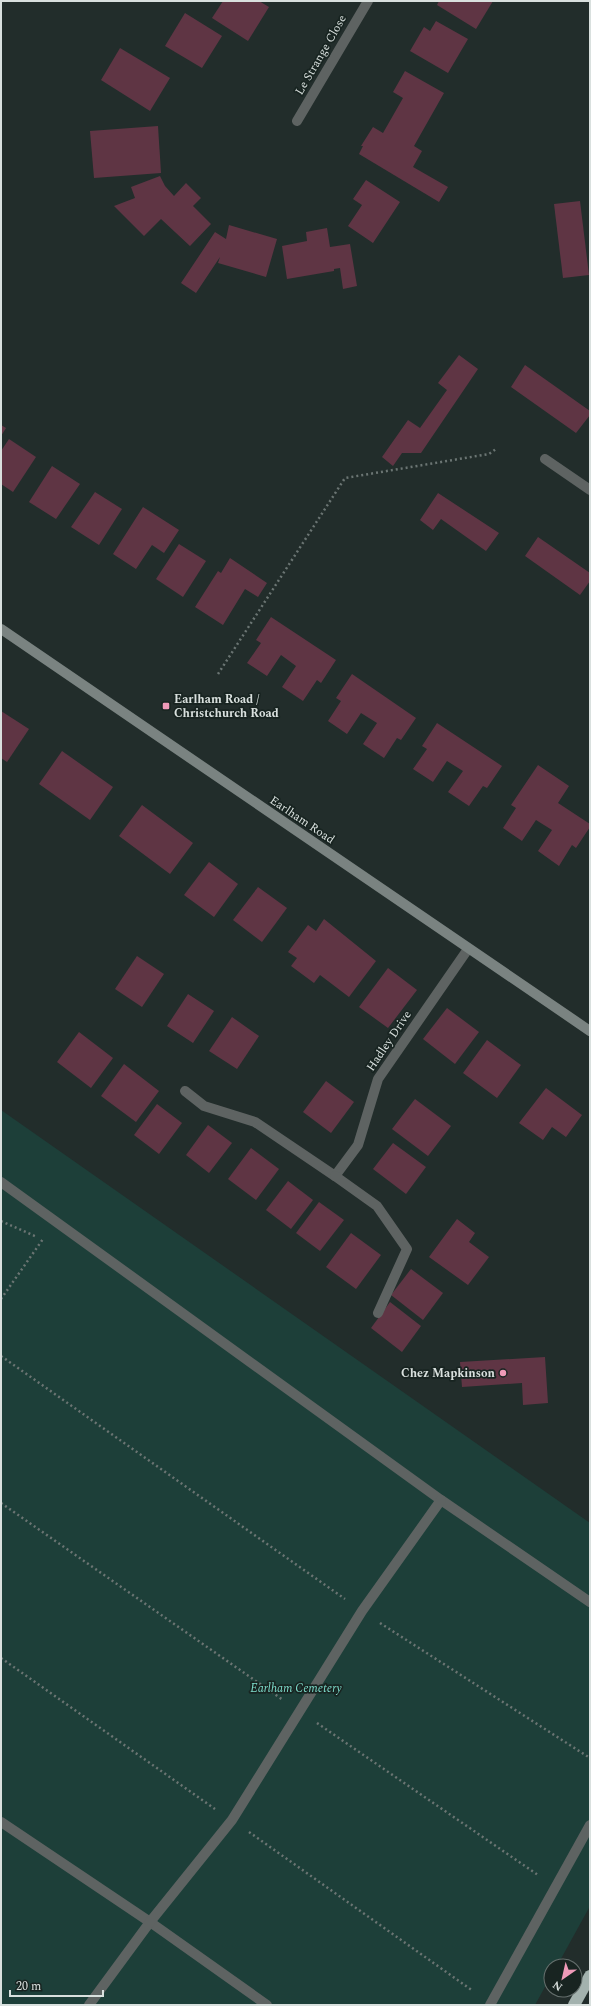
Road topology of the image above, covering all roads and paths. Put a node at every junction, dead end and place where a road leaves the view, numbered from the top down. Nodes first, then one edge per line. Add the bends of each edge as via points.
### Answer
1 (368, 1) edge
2 (297, 121) dead end
3 (496, 449) dead end
4 (545, 459) dead end
5 (590, 490) edge
6 (1, 629) edge
7 (218, 674) dead end
8 (468, 949) junction
9 (590, 1031) edge
10 (185, 1091) dead end
11 (336, 1176) junction
12 (1, 1182) edge
13 (55, 1220) junction
14 (1, 1221) edge
15 (43, 1239) junction
16 (1, 1299) edge
17 (378, 1313) dead end
18 (1, 1356) edge
19 (441, 1500) junction
20 (1, 1503) edge
21 (590, 1602) edge
22 (362, 1611) junction
23 (1, 1658) edge
24 (299, 1711) junction
25 (590, 1758) edge
26 (232, 1820) junction
27 (1, 1822) edge
28 (590, 1825) edge
29 (556, 1887) junction
30 (150, 1922) junction
31 (590, 1976) edge
32 (490, 2004) edge
33 (89, 2005) edge
34 (267, 2005) edge
35 (574, 2005) edge

1 - 2 street, Le Strange Close
3 - 7 path via 489,454 345,478
4 - 5 street
6 - 8 main road, Earlham Road
8 - 9 main road, Earlham Road
8 - 11 street, Hadley Drive via 378,1079 358,1145
10 - 11 street via 204,1106 254,1122
11 - 17 street via 376,1206 407,1249
12 - 13 street
13 - 15 path
13 - 19 street
14 - 15 path
15 - 16 path
18 - 22 path
19 - 21 street
19 - 22 street
20 - 24 path
22 - 24 street
22 - 25 path
23 - 26 path
24 - 26 street
24 - 29 path
26 - 30 street
26 - 32 path
27 - 30 street
28 - 29 street
29 - 32 street
30 - 33 street
30 - 34 street
31 - 35 highway

